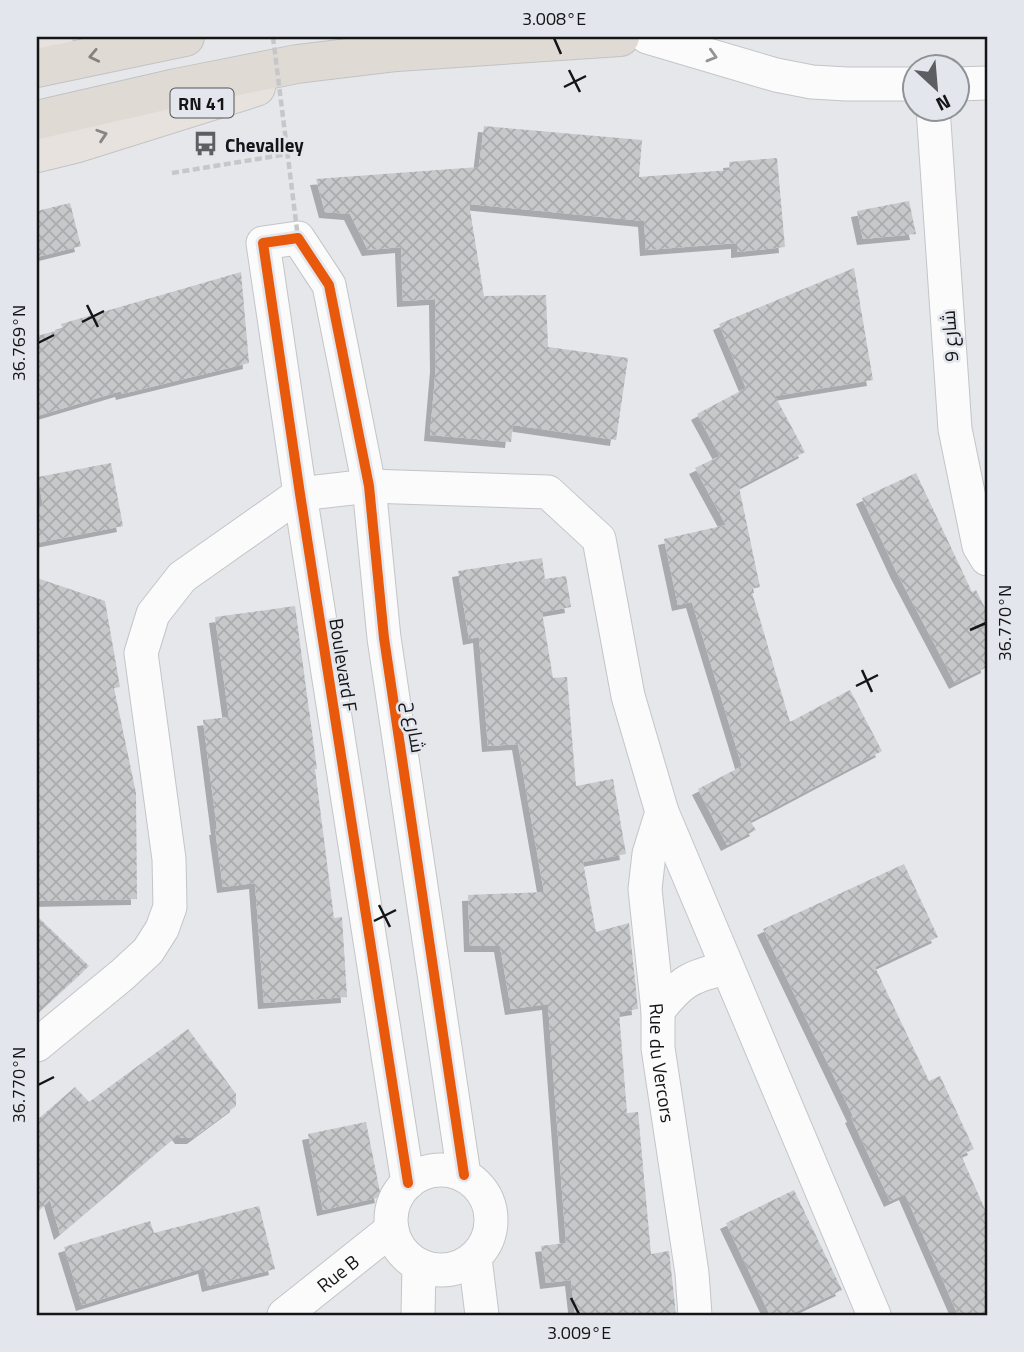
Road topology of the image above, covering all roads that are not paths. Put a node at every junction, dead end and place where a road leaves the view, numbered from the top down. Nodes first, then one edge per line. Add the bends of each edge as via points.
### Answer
1 (54, 37) edge
2 (185, 37) edge
3 (620, 37) edge
4 (647, 37) edge
5 (37, 40) edge
6 (369, 56) junction
7 (37, 68) edge
8 (902, 85) edge
9 (37, 120) edge
10 (934, 122) edge
11 (37, 153) edge
12 (298, 238) joint
13 (369, 486) junction
14 (300, 494) junction
15 (987, 559) edge
16 (662, 812) junction
17 (727, 968) junction
18 (658, 1011) junction
19 (37, 1045) edge
20 (464, 1175) junction
21 (408, 1183) junction
22 (392, 1229) junction
23 (475, 1258) junction
24 (419, 1265) junction
25 (284, 1315) edge
26 (418, 1315) edge
27 (482, 1315) edge
28 (695, 1315) edge
29 (874, 1315) edge

1 - 5 main road
2 -> 7 highway
3 - 6 highway, RN 41
4 -> 8 street via 812,82
6 - 9 highway via 296,64
11 -> 6 main road, RN 41
10 - 15 street, شارع 9 via 955,429 979,546
12 - 13 street, شارع ح via 328,285
12 - 14 street, Boulevard F via 263,243
13 - 14 street
13 - 16 street via 548,492 599,539 628,696
13 - 20 street, شارع ح via 384,638
14 - 19 street via 181,577 153,614 141,653 169,859 170,907 148,951
14 - 21 street, Boulevard F
16 - 17 street
16 - 18 street, Rue du Vercors via 645,889
17 - 18 street via 688,979
17 - 29 street
18 - 28 street, Rue du Vercors via 658,1048
20 - 21 street via 430,1171
20 - 23 street via 483,1190 492,1214 489,1237
21 - 22 street via 391,1212
22 - 24 street via 397,1244
22 - 25 street, Rue B
23 - 24 street via 452,1269
23 - 27 street
24 - 26 street

